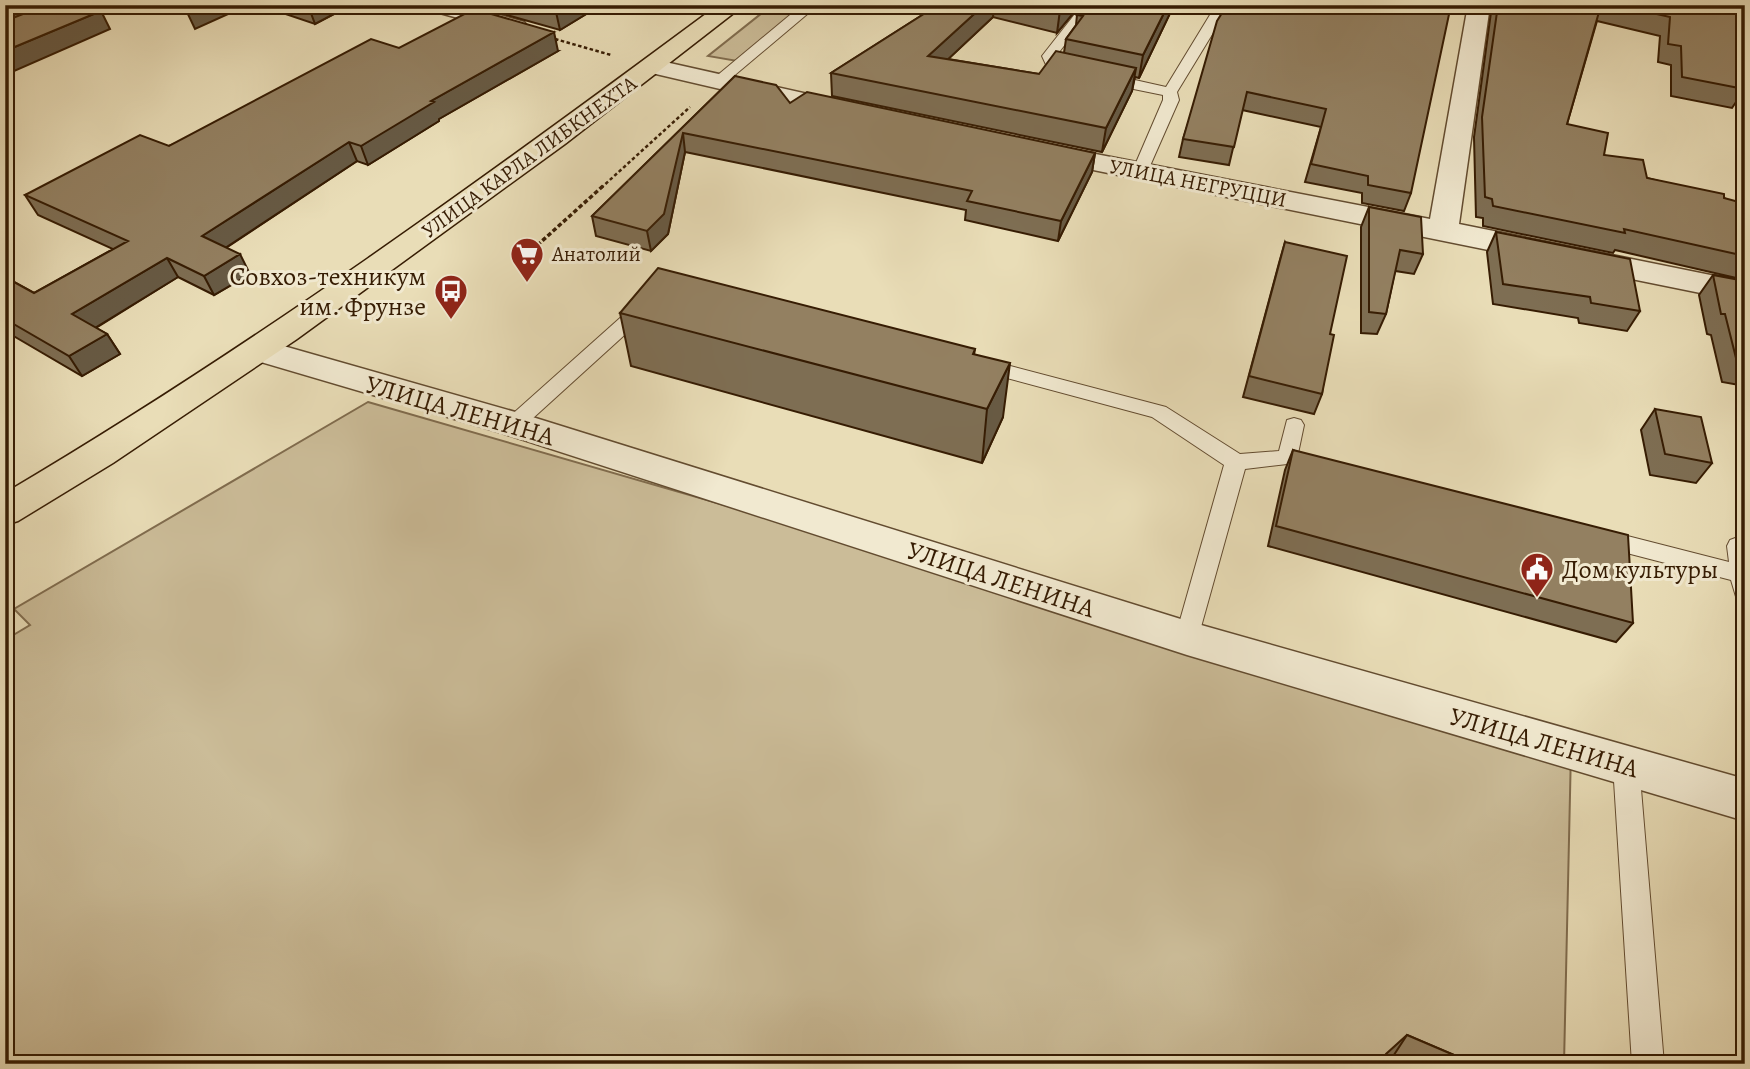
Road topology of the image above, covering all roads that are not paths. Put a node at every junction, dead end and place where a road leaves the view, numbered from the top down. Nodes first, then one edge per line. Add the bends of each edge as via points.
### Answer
1 (437, 5) edge
2 (733, 5) edge
3 (811, 5) edge
4 (1089, 5) edge
5 (1223, 5) edge
6 (1479, 5) edge
7 (555, 39) edge
8 (652, 66) junction
9 (718, 82) junction
10 (1170, 92) junction
11 (867, 115) edge
12 (1018, 146) edge
13 (1140, 172) junction
14 (1443, 230) junction
15 (1745, 292) edge
16 (659, 300) edge
17 (259, 350) junction
18 (962, 359) edge
19 (514, 424) junction
20 (1294, 425) dead end
21 (1288, 458) junction
22 (1236, 462) junction
23 (1315, 465) edge
24 (5, 511) edge
25 (1582, 533) edge
26 (1745, 548) edge
27 (1743, 583) edge
28 (1186, 638) junction
29 (1626, 765) junction
30 (1745, 800) edge
31 (1648, 1064) edge

1 - 7 street
2 - 8 main road, УЛИЦА КАРЛА ЛИБКНЕХТА
3 - 9 lane
4 - 10 lane via 1049,56 1054,66
5 - 10 lane
6 - 14 street
8 - 9 street
8 - 17 main road, УЛИЦА КАРЛА ЛИБКНЕХТА
9 - 11 street
10 - 13 lane via 1171,100
12 - 13 street, УЛИЦА НЕГРУЦЦИ
13 - 14 street, УЛИЦА НЕГРУЦЦИ
14 - 15 street, УЛИЦА НЕГРУЦЦИ
16 - 19 lane via 646,305
17 - 19 street, УЛИЦА ЛЕНИНА
17 - 24 main road, УЛИЦА КАРЛА ЛИБКНЕХТА
18 - 22 lane via 1159,412
19 - 28 street, УЛИЦА ЛЕНИНА
20 - 21 lane
21 - 22 lane
21 - 23 lane
22 - 28 lane
25 - 27 lane
26 - 27 lane via 1738,546
28 - 29 street, УЛИЦА ЛЕНИНА
29 - 30 street, УЛИЦА ЛЕНИНА
29 - 31 lane

